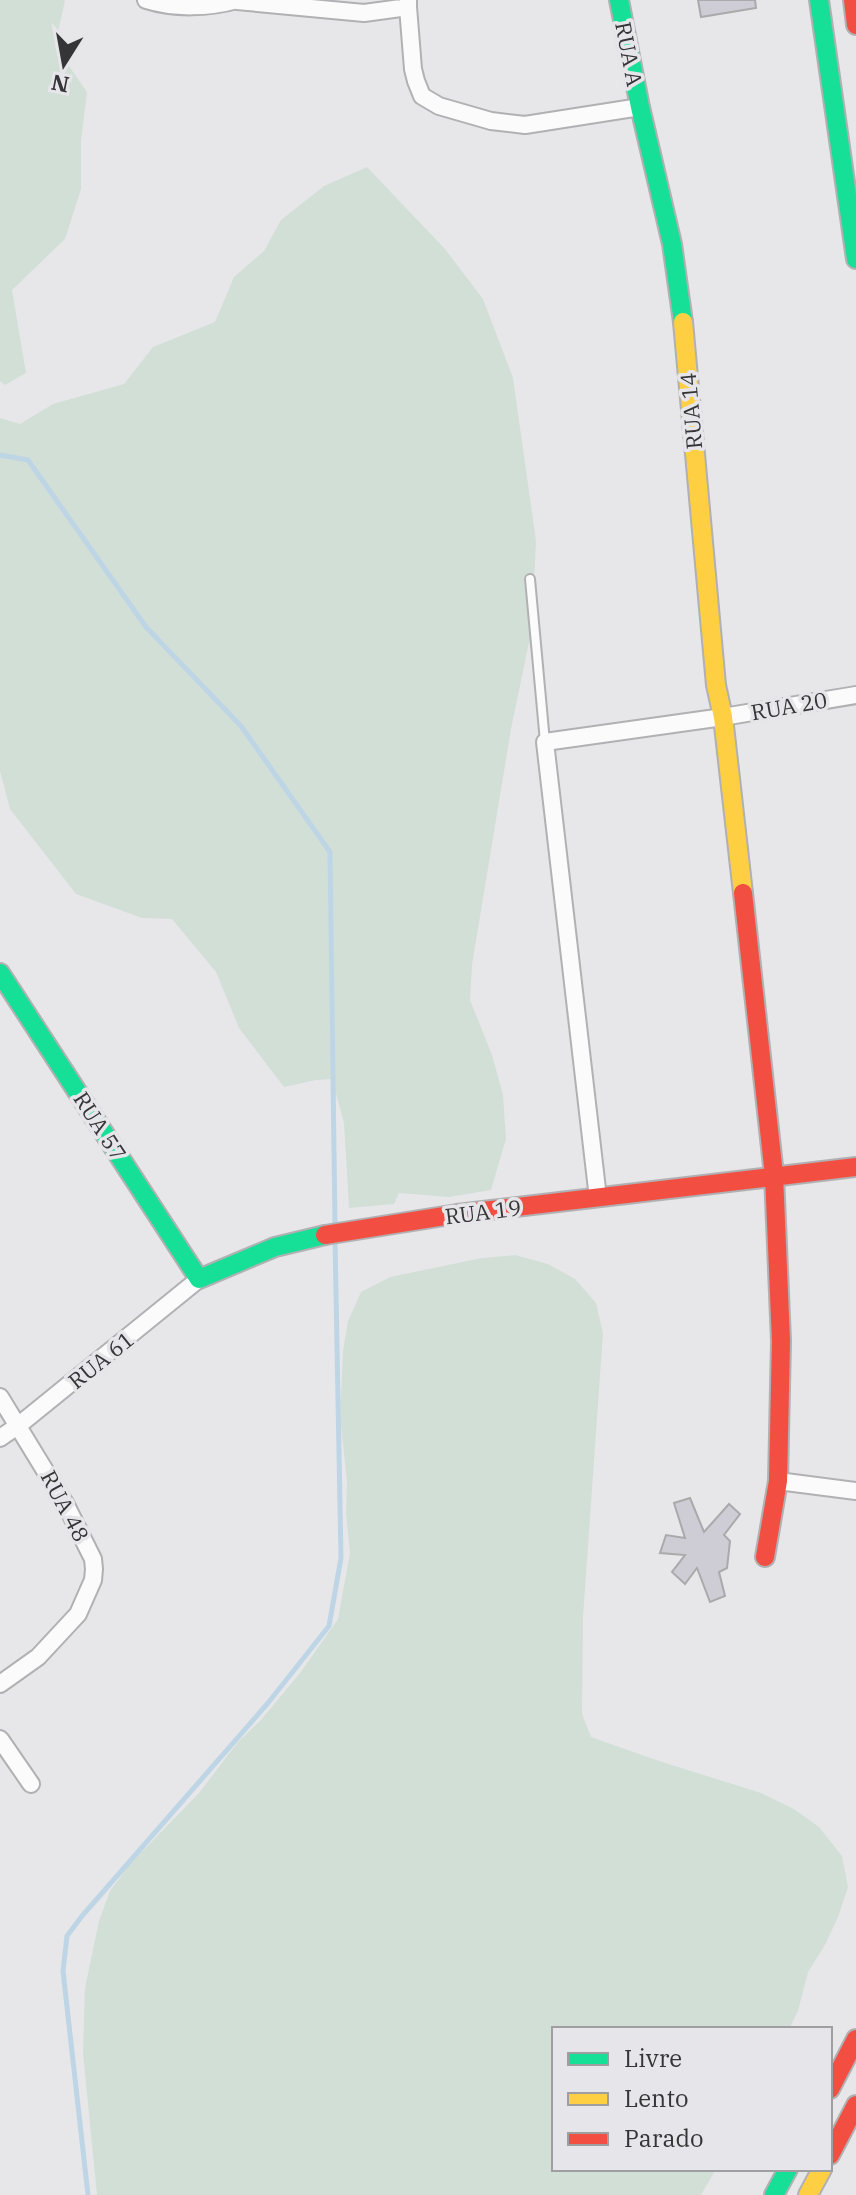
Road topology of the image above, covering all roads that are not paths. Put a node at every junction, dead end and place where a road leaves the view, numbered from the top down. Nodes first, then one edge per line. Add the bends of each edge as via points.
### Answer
1 (146, 0) edge
2 (237, 0) edge
3 (619, 0) edge
4 (819, 0) edge
5 (853, 0) edge
6 (408, 3) edge
7 (856, 25) edge
8 (640, 107) junction
9 (856, 259) edge
10 (530, 579) dead end
11 (856, 695) edge
12 (723, 717) junction
13 (545, 742) junction
14 (0, 973) edge
15 (856, 1167) edge
16 (774, 1175) junction
17 (598, 1198) junction
18 (199, 1279) junction
19 (0, 1397) edge
20 (19, 1425) junction
21 (0, 1438) edge
22 (778, 1481) junction
23 (856, 1491) edge
24 (765, 1557) dead end
25 (0, 1684) edge
26 (0, 1739) edge
27 (31, 1784) dead end
28 (856, 2039) edge
29 (832, 2085) edge
30 (856, 2105) edge
31 (832, 2151) edge
32 (787, 2171) edge
33 (821, 2171) edge
34 (774, 2195) edge
35 (808, 2195) edge

1 - 2 street via 197,6
2 - 6 street via 364,13
3 - 8 main road, RUA A
4 - 9 main road
5 - 7 main road
6 - 8 street via 416,81 422,96 439,106 525,125
8 - 12 main road, RUA 14 via 681,305
10 - 13 lane
11 - 12 street, RUA 20
12 - 13 street, RUA 20
12 - 16 main road
13 - 17 street
14 - 18 main road, RUA 57
15 - 16 main road, RUA 19
16 - 17 main road, RUA 19
16 - 22 main road via 781,1341
17 - 18 main road, RUA 19 via 342,1231 275,1247
18 - 20 street, RUA 61
19 - 20 street, RUA 48
20 - 21 street, RUA 61
20 - 25 street, RUA 48 via 93,1559 93,1580 78,1614 38,1657
22 - 23 street
22 - 24 main road
26 - 27 street
28 - 29 main road
30 - 31 main road
32 - 34 main road
33 - 35 main road

